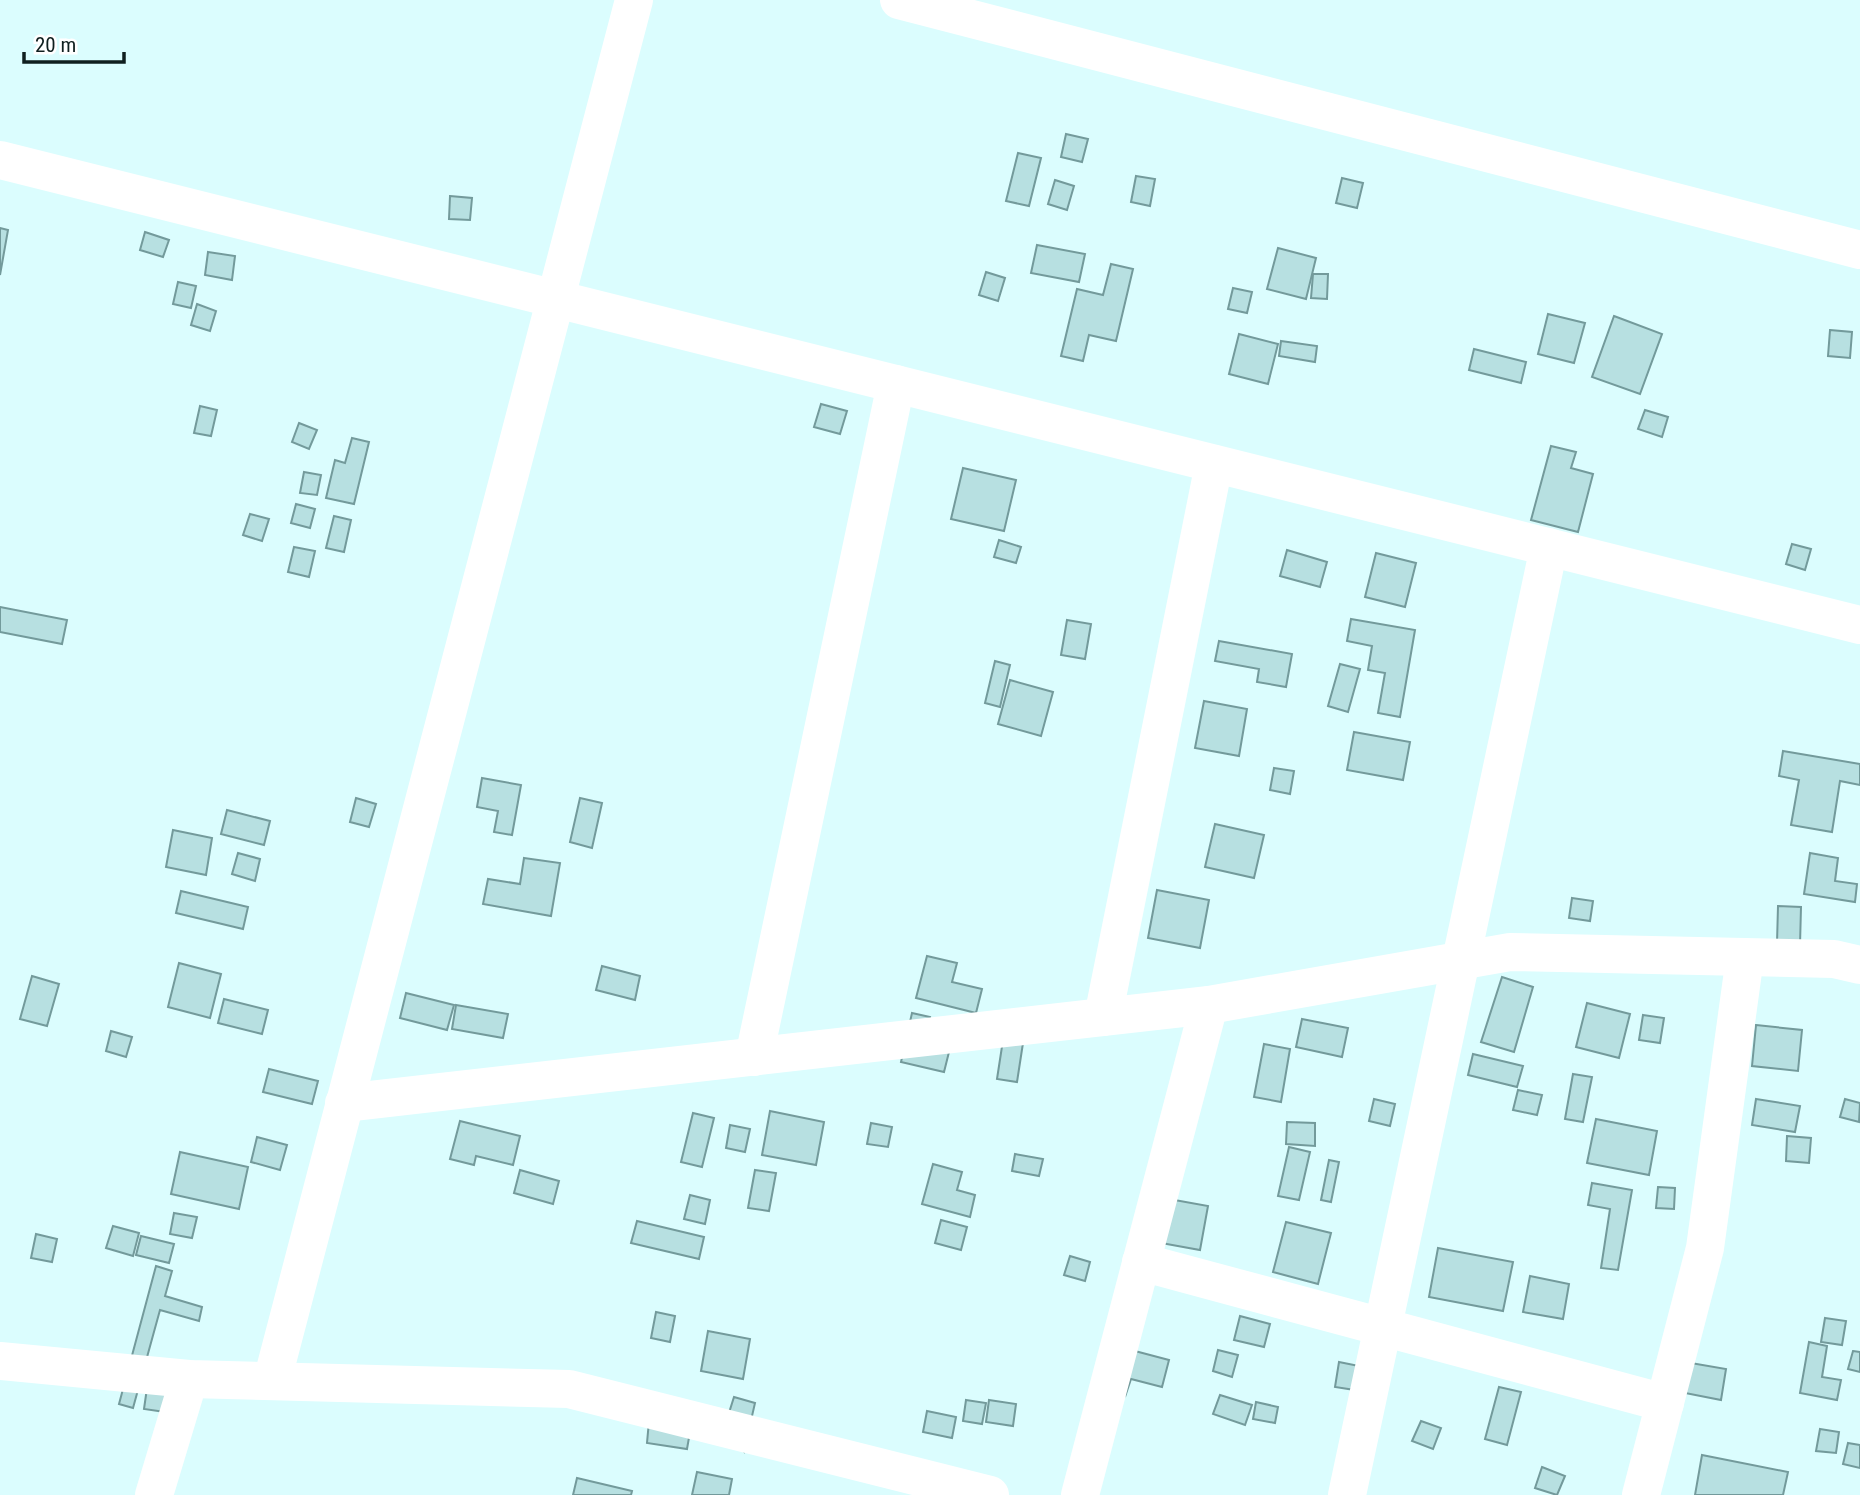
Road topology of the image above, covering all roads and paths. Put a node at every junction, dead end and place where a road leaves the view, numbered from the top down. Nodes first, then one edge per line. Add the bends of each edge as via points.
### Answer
1 (634, 0) edge
2 (899, 0) edge
3 (0, 160) edge
4 (1860, 250) edge
5 (556, 299) junction
6 (896, 384) junction
7 (1214, 464) junction
8 (1549, 547) junction
9 (1860, 625) edge
10 (1745, 957) junction
11 (1461, 960) junction
12 (1860, 965) edge
13 (1209, 1005) junction
14 (1103, 1017) junction
15 (754, 1057) junction
16 (344, 1103) junction
17 (1141, 1262) junction
18 (1383, 1327) junction
19 (0, 1361) edge
20 (189, 1379) junction
21 (272, 1381) junction
22 (1665, 1402) junction
23 (154, 1495) edge
24 (990, 1495) edge
25 (1080, 1495) edge
26 (1347, 1495) edge
27 (1641, 1495) edge

1 - 5 street
2 - 4 street
3 - 5 street
5 - 6 street
5 - 16 street
6 - 7 street
6 - 15 street
7 - 8 street
7 - 14 street
8 - 9 street
8 - 11 street
10 - 11 street via 1510,952
10 - 12 street via 1834,959
10 - 22 street via 1705,1248
11 - 13 street
11 - 18 street
13 - 14 street
13 - 17 street
14 - 15 street
15 - 16 street
16 - 21 street
17 - 18 street
17 - 25 street
18 - 22 street
18 - 26 street
19 - 20 street
20 - 21 street
20 - 23 street
21 - 24 street via 569,1388
22 - 27 street

